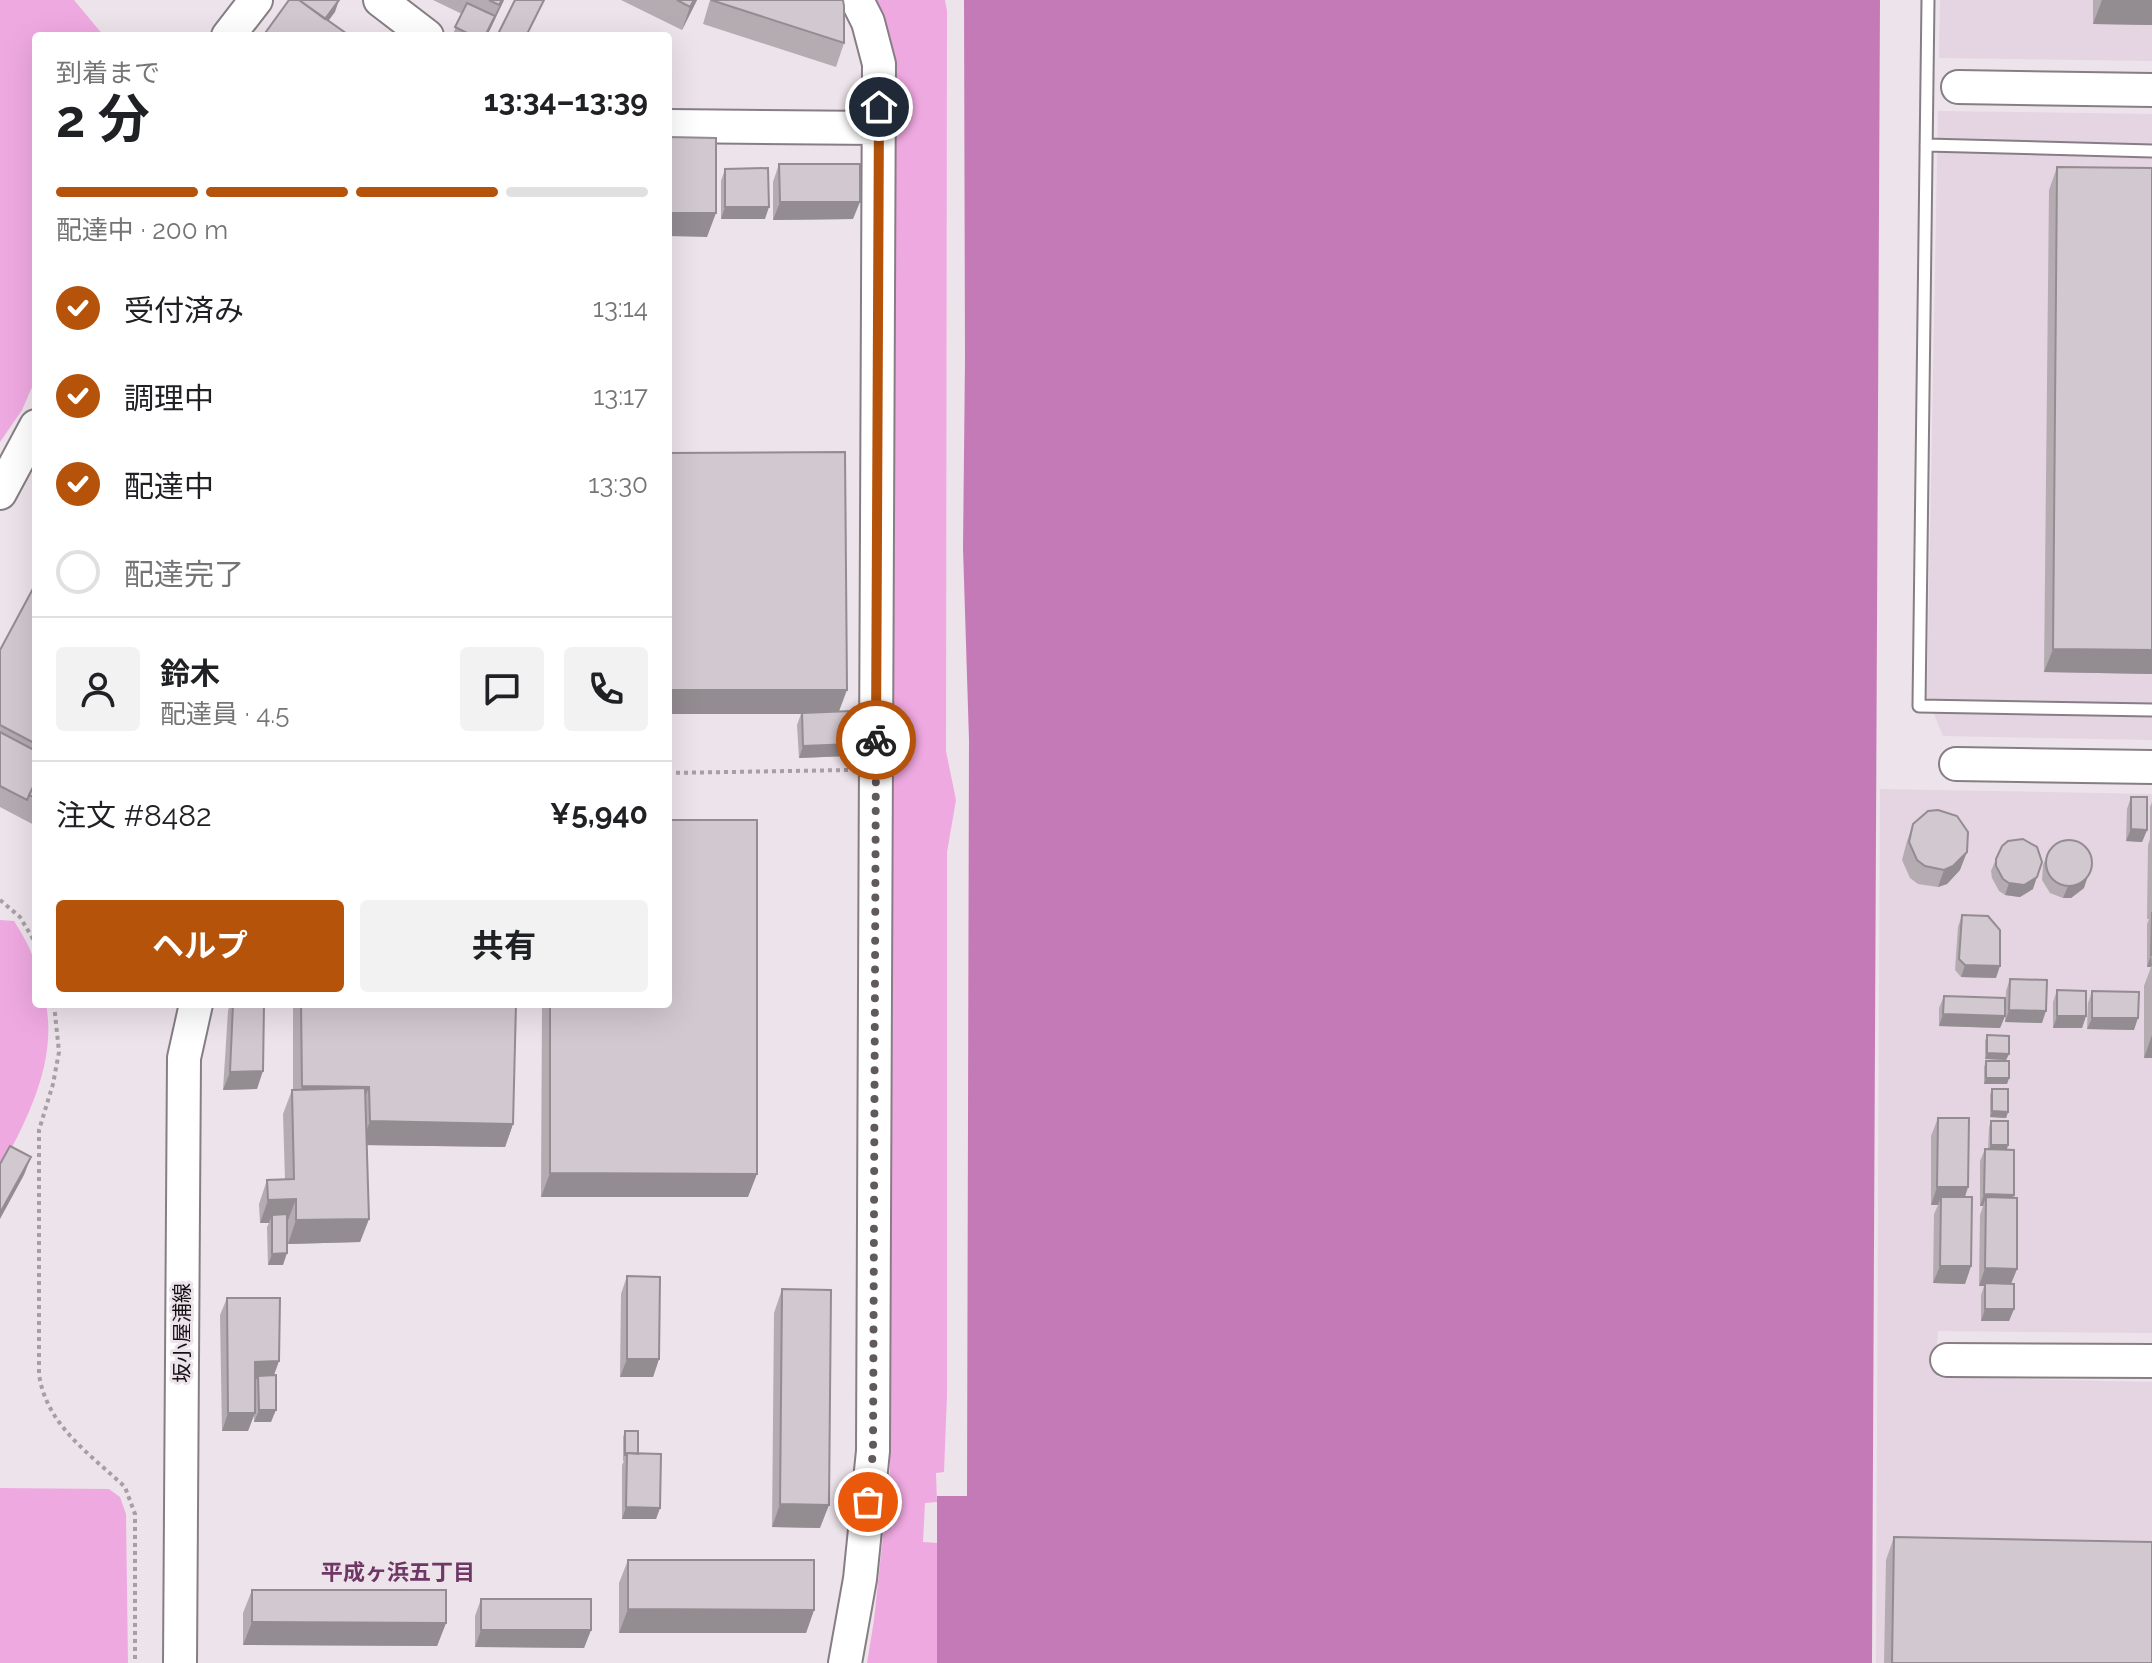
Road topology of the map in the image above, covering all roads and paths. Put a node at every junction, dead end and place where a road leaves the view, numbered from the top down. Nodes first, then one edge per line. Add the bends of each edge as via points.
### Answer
1 (256, 0) edge
2 (380, 0) edge
3 (857, 0) edge
4 (1928, 0) edge
5 (231, 32) edge
6 (422, 32) edge
7 (1958, 87) dead end
8 (2152, 90) edge
9 (672, 126) edge
10 (878, 128) junction
11 (1926, 145) junction
12 (2152, 151) edge
13 (32, 433) edge
14 (0, 493) edge
15 (2152, 710) edge
16 (1956, 764) dead end
17 (2152, 767) edge
18 (876, 770) junction
19 (672, 773) edge
20 (0, 900) edge
21 (32, 937) edge
22 (54, 1008) edge
23 (195, 1008) edge
24 (1947, 1360) dead end
25 (2152, 1361) edge
26 (135, 1663) edge
27 (180, 1663) edge
28 (845, 1663) edge

1 - 5 street
2 - 6 street
3 - 10 street via 879,64
4 - 11 lane
7 - 8 street
9 - 10 street
10 - 18 street
11 - 12 lane
11 - 15 lane via 1919,706
13 - 14 street
16 - 17 street
18 - 19 path
18 - 28 street via 873,1451
20 - 21 path via 20,917
22 - 26 path via 59,1052 39,1130 39,1374 48,1409 132,1500
23 - 27 street, 坂小屋浦線 via 184,1058
24 - 25 street

